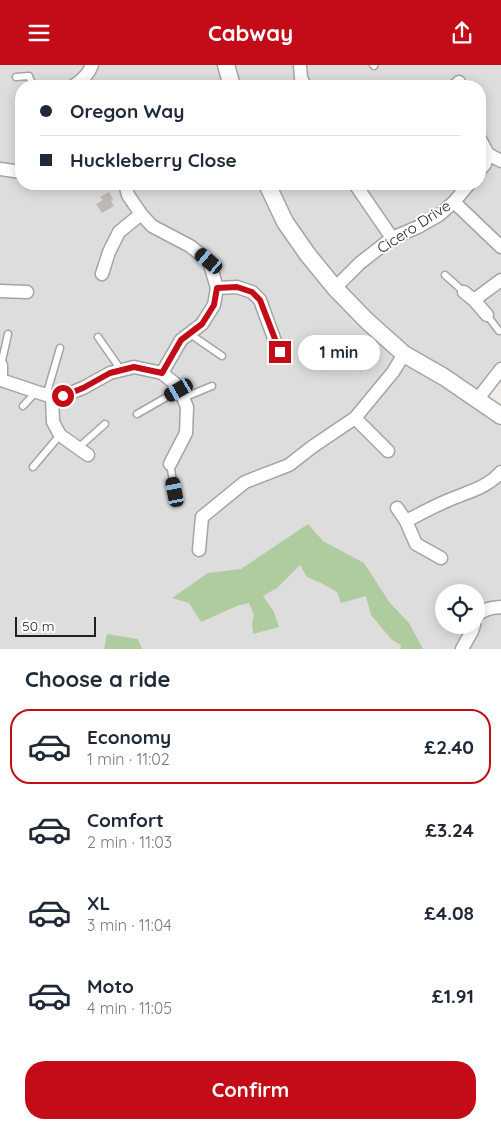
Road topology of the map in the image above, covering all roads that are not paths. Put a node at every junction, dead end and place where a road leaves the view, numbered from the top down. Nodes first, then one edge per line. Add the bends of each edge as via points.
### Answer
1 (92, 65) edge
2 (226, 65) edge
3 (300, 65) edge
4 (16, 77) dead end
5 (31, 80) edge
6 (82, 80) edge
7 (230, 80) edge
8 (302, 80) edge
9 (486, 150) edge
10 (488, 154) junction
11 (486, 161) edge
12 (501, 161) edge
13 (0, 169) edge
14 (15, 171) edge
15 (127, 190) edge
16 (270, 190) edge
17 (359, 190) edge
18 (464, 190) edge
19 (454, 202) junction
20 (142, 215) junction
21 (392, 238) junction
22 (501, 247) edge
23 (102, 274) dead end
24 (445, 275) dead end
25 (501, 280) edge
26 (217, 288) junction
27 (335, 288) junction
28 (0, 291) edge
29 (26, 292) dead end
30 (464, 292) joint
31 (474, 300) junction
32 (487, 315) joint
33 (499, 331) dead end
34 (8, 334) dead end
35 (190, 334) junction
36 (98, 337) dead end
37 (60, 348) dead end
38 (280, 352) dead end
39 (404, 354) junction
40 (222, 356) dead end
41 (1, 365) edge
42 (501, 369) edge
43 (121, 370) junction
44 (162, 373) junction
45 (1, 380) edge
46 (212, 386) dead end
47 (181, 394) junction
48 (45, 395) junction
49 (477, 401) junction
50 (23, 406) dead end
51 (137, 414) dead end
52 (501, 416) edge
53 (355, 417) junction
54 (105, 424) dead end
55 (60, 435) junction
56 (83, 451) joint
57 (388, 451) dead end
58 (170, 464) joint
59 (33, 467) dead end
60 (501, 472) edge
61 (175, 492) dead end
62 (397, 508) dead end
63 (406, 521) junction
64 (199, 550) dead end
65 (440, 558) dead end
66 (501, 607) edge
67 (485, 610) edge
68 (470, 634) edge
69 (462, 649) edge

1 - 6 street
2 - 7 street
3 - 8 street
4 - 5 lane via 29,76
9 - 10 street
10 - 11 street
10 - 12 street
13 - 14 street
15 - 20 street
16 - 27 street via 308,255
17 - 21 street
18 - 19 street, Cicero Drive
19 - 21 street, Cicero Drive via 418,227
19 - 22 street
20 - 23 street via 118,232
20 - 26 street via 152,225 190,246 209,261
21 - 27 street, Cicero Drive
24 - 30 lane
25 - 31 street
26 - 35 street via 214,305 202,324
26 - 38 street via 237,287 252,292 260,300
27 - 39 street
28 - 29 street
30 - 31 street
31 - 32 street
32 - 33 lane
34 - 41 lane
35 - 40 lane
35 - 44 street via 181,340
36 - 43 lane
37 - 48 lane
39 - 49 street
39 - 53 street
41 - 45 street
42 - 49 street
43 - 44 street via 134,367
43 - 48 street via 63,396
44 - 47 street via 178,386
45 - 48 street
46 - 47 lane
47 - 51 lane
47 - 58 street via 187,407 186,433
48 - 50 lane
48 - 55 street
49 - 52 street
53 - 57 street
53 - 64 street via 289,465 245,482 202,517
54 - 56 lane
55 - 56 street
55 - 59 lane
58 - 61 lane
60 - 63 street via 480,488
62 - 63 street
63 - 65 street via 416,544
66 - 67 street
68 - 69 street

